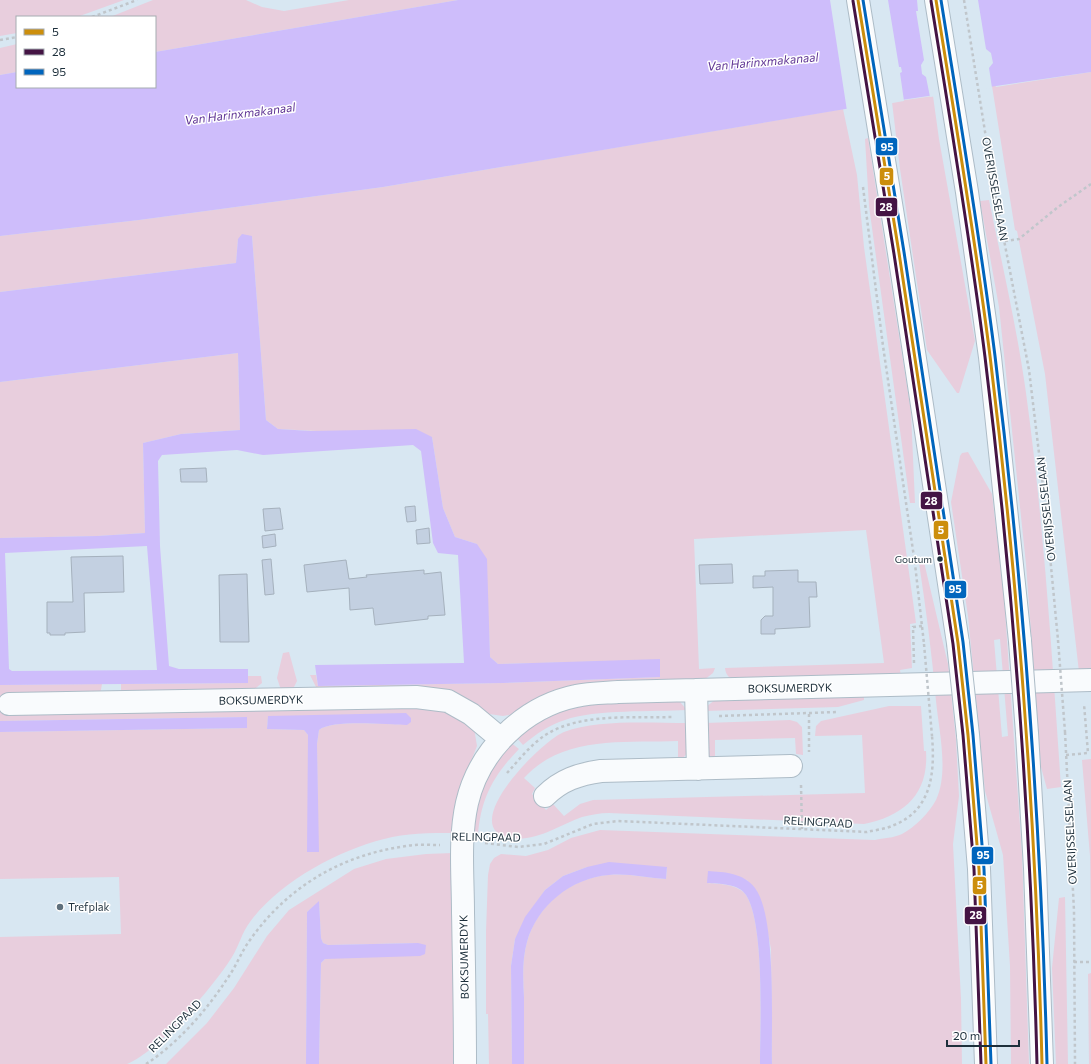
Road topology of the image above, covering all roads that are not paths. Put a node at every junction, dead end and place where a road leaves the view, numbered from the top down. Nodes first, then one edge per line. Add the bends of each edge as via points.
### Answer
1 (858, 0) edge
2 (936, 0) edge
3 (1091, 680) edge
4 (696, 690) junction
5 (4, 704) edge
6 (501, 739) junction
7 (800, 762) road end
8 (698, 768) junction
9 (545, 796) dead end
10 (465, 1064) edge
11 (986, 1064) edge
12 (1042, 1064) edge

1 - 11 main road, bridge via 958,643 979,869
2 - 12 main road, bridge via 990,357 1020,641 1035,868
3 - 4 main road, BOKSUMERDYK
4 - 6 main road, BOKSUMERDYK via 576,696 536,712 518,723
4 - 8 main road
5 - 6 main road, BOKSUMERDYK via 416,697 448,701 471,714
6 - 10 main road, BOKSUMERDYK via 480,769 466,804 474,843
7 - 8 main road
8 - 9 main road via 588,773 564,781

